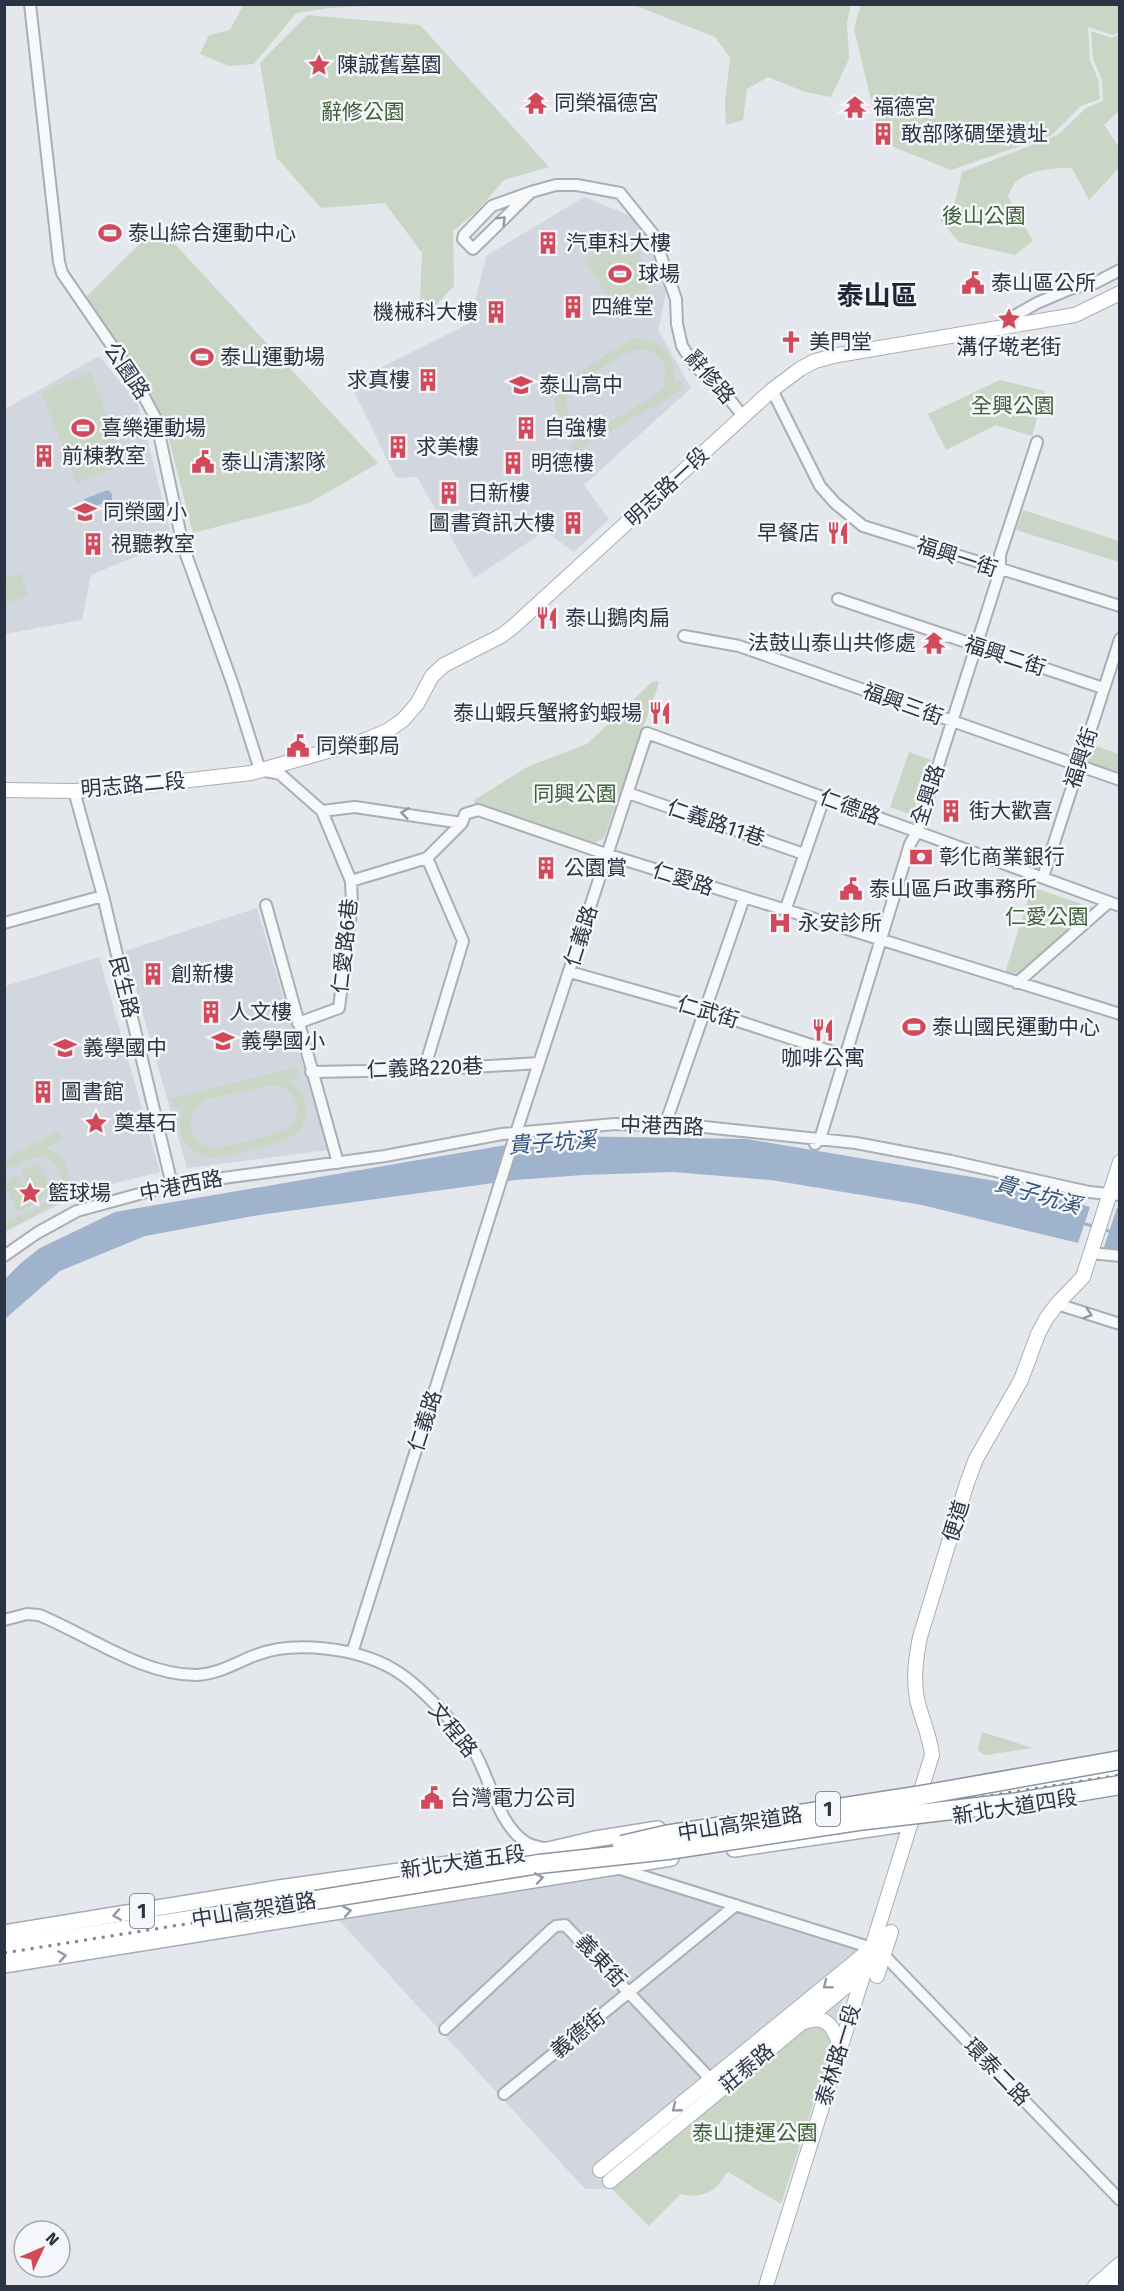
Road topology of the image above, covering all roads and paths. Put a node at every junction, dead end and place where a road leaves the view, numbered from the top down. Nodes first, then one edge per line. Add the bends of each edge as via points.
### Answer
1 (30, 4) edge
2 (531, 192) junction
3 (1119, 270) edge
4 (1119, 293) edge
5 (1003, 326) junction
6 (772, 390) junction
7 (742, 415) junction
8 (1037, 442) dead end
9 (1000, 571) junction
10 (838, 599) dead end
11 (1119, 606) edge
12 (684, 636) dead end
13 (1119, 639) edge
14 (976, 646) junction
15 (1103, 688) junction
16 (952, 722) junction
17 (647, 733) joint
18 (1078, 766) junction
19 (260, 770) junction
20 (1119, 780) edge
21 (4, 790) edge
22 (74, 790) junction
23 (628, 793) junction
24 (824, 798) junction
25 (322, 811) junction
26 (462, 823) junction
27 (917, 832) junction
28 (804, 854) junction
29 (609, 855) junction
30 (427, 858) junction
31 (1043, 877) junction
32 (351, 881) junction
33 (102, 896) junction
34 (744, 898) junction
35 (1114, 904) edge
36 (266, 905) dead end
37 (785, 911) junction
38 (4, 922) edge
39 (880, 941) junction
40 (570, 972) junction
41 (1017, 983) junction
42 (704, 1010) junction
43 (1119, 1014) edge
44 (298, 1023) junction
45 (845, 1056) junction
46 (539, 1063) junction
47 (424, 1070) junction
48 (311, 1072) junction
49 (665, 1125) junction
50 (515, 1136) junction
51 (817, 1142) junction
52 (1119, 1162) edge
53 (338, 1163) junction
54 (172, 1185) junction
55 (1111, 1198) edge
56 (1092, 1251) junction
57 (4, 1256) edge
58 (1119, 1256) edge
59 (1057, 1304) junction
60 (1119, 1324) edge
61 (4, 1620) edge
62 (352, 1653) junction
63 (1119, 1754) edge
64 (1119, 1760) edge
65 (1119, 1772) edge
66 (1119, 1785) edge
67 (1119, 1792) edge
68 (927, 1795) junction
69 (744, 1815) junction
70 (910, 1823) junction
71 (748, 1847) junction
72 (543, 1857) junction
73 (612, 1867) junction
74 (309, 1884) junction
75 (736, 1905) junction
76 (307, 1917) junction
77 (891, 1932) dead end
78 (4, 1933) edge
79 (4, 1949) edge
80 (878, 1951) junction
81 (4, 1965) edge
82 (870, 1974) junction
83 (630, 1992) junction
84 (800, 2024) junction
85 (445, 2029) dead end
86 (840, 2047) junction
87 (716, 2084) junction
88 (504, 2094) dead end
89 (600, 2170) dead end
90 (610, 2181) dead end
91 (1119, 2200) edge
92 (1119, 2264) edge
93 (1119, 2278) edge
94 (766, 2286) edge
95 (1095, 2286) edge
96 (1111, 2286) edge

1 - 19 street, 公園路 via 59,262 67,282 134,378 156,419 183,546
2 -> 2 street, 辭修路 via 492,206 463,239 473,249
2 - 7 street, 辭修路 via 556,185 578,185 620,193 653,234 676,299 682,346 694,365
3 - 5 street via 1095,283 1037,303
4 - 5 main road, 明志路一段 via 1075,315
5 - 6 main road, 明志路一段 via 815,361
6 - 7 main road, 明志路一段
6 - 9 street, 福興一街 via 820,486 863,526
7 - 19 main road, 明志路一段 via 523,619 501,636 437,670 417,704 395,726 366,740
8 - 9 street, 全興路 via 1000,555
9 - 11 street, 福興一街
9 - 14 street, 全興路
10 - 14 street, 福興二街
12 - 16 street, 福興三街 via 739,646
13 - 15 street, 福興街
14 - 15 street, 福興二街
14 - 16 street, 全興路
15 - 18 street, 福興街
16 - 18 street, 福興三街
16 - 27 street, 全興路
17 - 23 street, 仁義路
17 - 24 street, 仁德路
18 - 20 street, 福興三街
18 - 31 street, 福興街
19 - 22 main road, 明志路二段
19 - 25 street via 280,774
21 - 22 main road, 明志路二段
22 - 33 street, 民生路
23 - 28 street, 仁義路11巷
23 - 29 street, 仁義路
24 - 27 street, 仁德路
24 - 28 street
26 -> 25 street via 355,807
25 - 32 street, 仁愛路6巷
26 - 29 street, 仁愛路 via 465,814 478,810
26 - 30 street
27 - 31 street, 仁德路
27 - 39 street, 全興路
28 - 37 street
29 - 34 street, 仁愛路
29 - 40 street, 仁義路
30 - 32 street
30 - 47 street via 463,941
31 - 35 street, 仁德路
32 - 44 street, 仁愛路6巷 via 352,904 339,1008
33 - 38 street
33 - 54 street, 民生路
34 - 37 street, 仁愛路
34 - 42 street
35 - 41 street
36 - 44 street
37 - 39 street, 仁愛路
39 - 41 street, 仁愛路
39 - 45 street, 全興路
40 - 42 street, 仁武街
40 - 46 street, 仁義路
41 - 43 street, 仁愛路
42 - 45 street, 仁武街
42 - 49 street
44 - 48 street
45 - 51 street, 全興路
46 - 47 street, 仁義路220巷
46 - 50 street, 仁義路
47 - 48 street, 仁義路220巷
48 - 53 street
49 - 50 street, 中港西路 via 615,1124
49 - 51 street, 中港西路
50 - 53 street, 中港西路
50 - 62 street, 仁義路
51 - 55 street, 中港西路 via 856,1143 930,1157
52 - 55 main road
53 - 54 street, 中港西路
54 - 57 street, 中港西路 via 77,1212
55 - 56 main road
56 - 58 street
56 - 59 main road, 便道 via 1083,1277
59 -> 60 street
59 - 68 main road, 便道 via 976,1459 921,1636 914,1678 931,1741
61 - 62 street, 文程路 via 39,1615 157,1668 195,1675 216,1673 255,1655 283,1648
62 - 72 street, 文程路 via 393,1669 417,1687 475,1753 513,1830
63 - 68 main road, 新北大道四段 / 1
64 - 72 highway, 中山高架道路 / 1, bridge
65 - 68 highway
66 - 72 highway, 中山高架道路 / 1, bridge via 668,1850
67 - 70 main road, 新北大道四段 / 1
68 - 69 main road, 新北大道五段 / 1
68 - 70 highway
69 - 71 main road via 737,1822 736,1832
69 - 72 main road, 新北大道五段 / 1 via 594,1839
70 - 71 main road, 新北大道五段 / 1
70 - 80 main road, 泰林路一段
71 - 73 main road, 新北大道五段 / 1
72 - 73 street, 文程路
72 - 74 main road, 新北大道五段 / 1
72 - 79 highway, 中山高架道路 / 1, bridge
73 - 75 street, 文程路
76 -> 73 main road, 新北大道五段 / 1
74 - 76 main road via 325,1903 322,1910
74 -> 78 main road, 新北大道五段 / 1
75 - 80 street, 文程路
75 - 83 street, 義德街
81 -> 76 main road, 新北大道五段 / 1
77 - 80 main road, 泰林路一段
80 - 82 main road, 泰林路一段
80 -> 87 main road, 莊泰路
80 - 91 street, 環泰二路
82 - 84 main road, 莊泰路
82 - 86 main road, 泰林路一段
83 - 85 street, 義東街 via 570,1928 561,1925 552,1929
83 - 87 street, 義東街
83 - 88 street, 義德街
84 - 86 main road via 811,2019 830,2024
84 - 87 main road, 莊泰路
86 - 94 main road, 泰林路一段
87 -> 89 main road, 莊泰路
87 - 90 main road, 莊泰路
92 - 95 main road
93 - 96 highway

